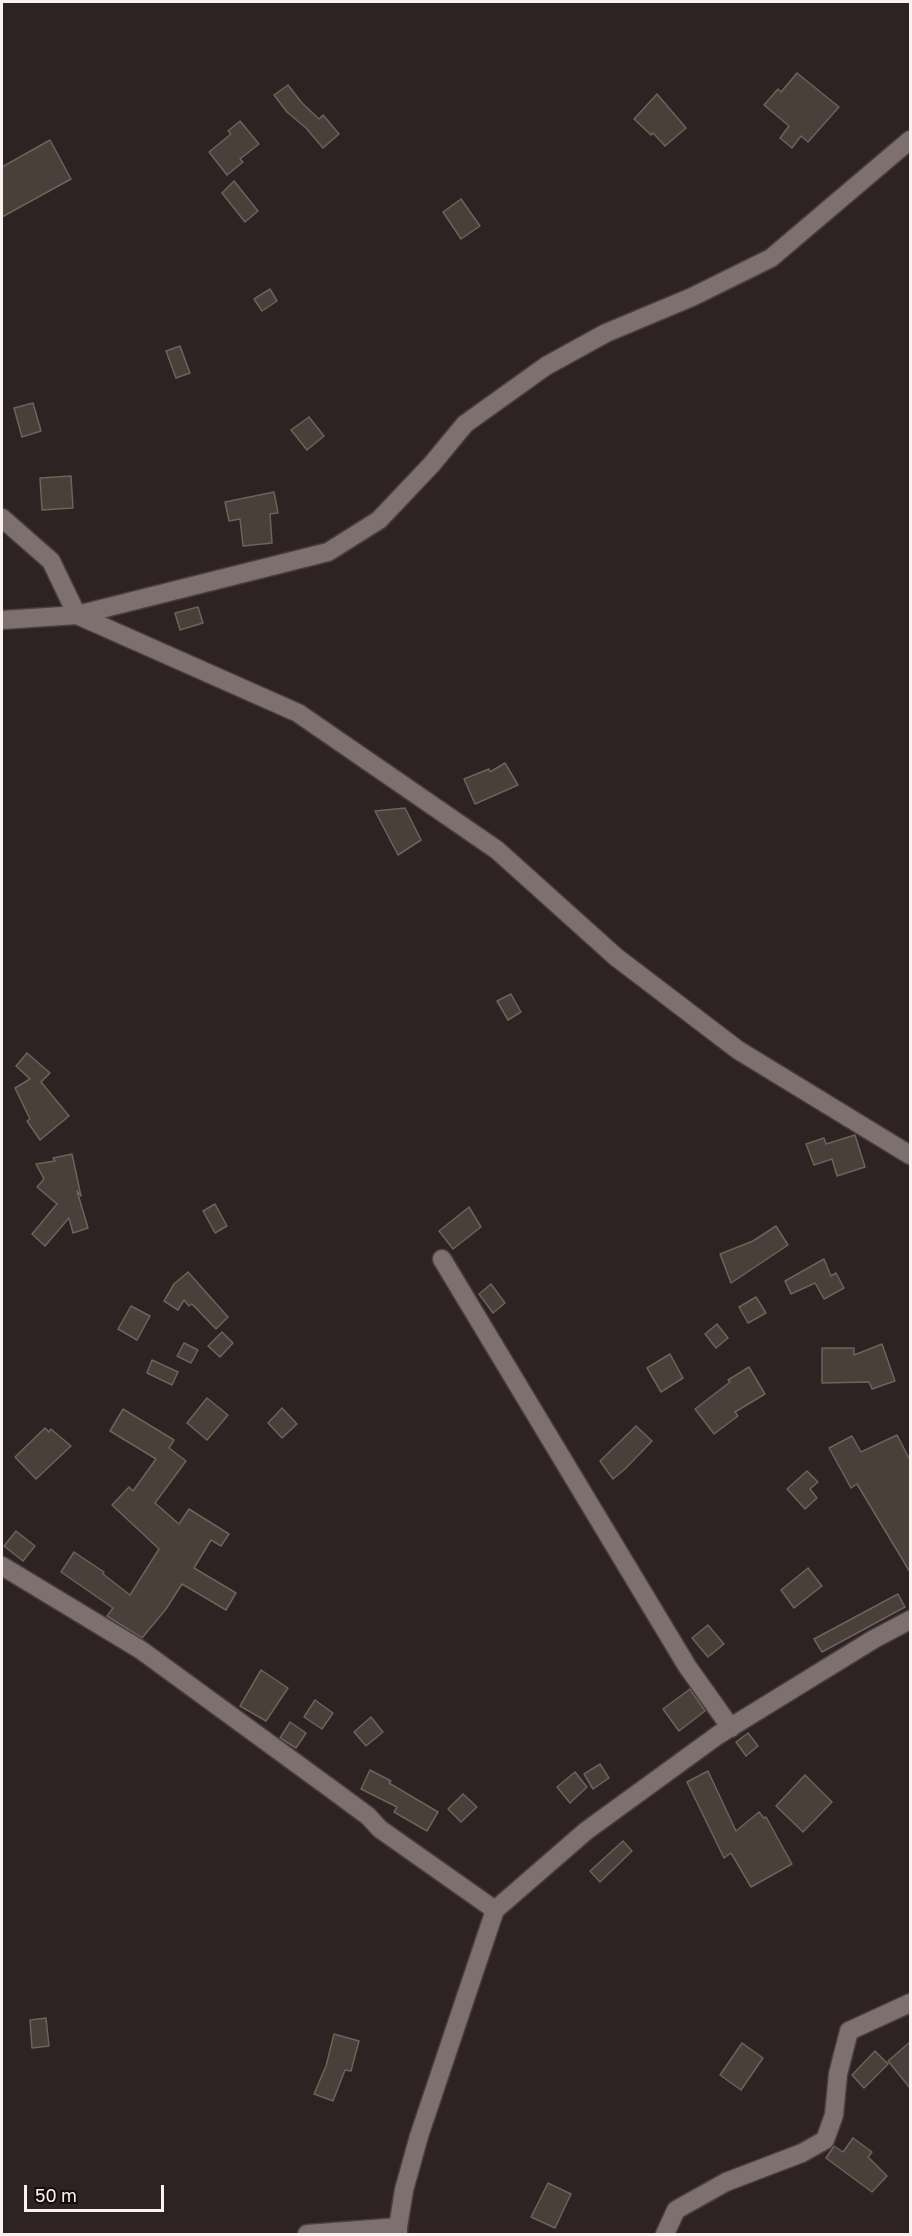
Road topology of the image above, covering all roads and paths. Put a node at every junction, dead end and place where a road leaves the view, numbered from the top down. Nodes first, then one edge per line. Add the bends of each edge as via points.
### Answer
1 (910, 140) edge
2 (2, 518) edge
3 (77, 615) junction
4 (2, 620) edge
5 (910, 1155) edge
6 (442, 1259) dead end
7 (2, 1566) edge
8 (910, 1620) edge
9 (731, 1728) junction
10 (495, 1911) junction
11 (910, 2003) edge
12 (398, 2231) edge
13 (307, 2235) edge
14 (665, 2235) edge

1 - 3 street via 771,258 606,333 546,366 465,424 379,520 328,552
2 - 3 street via 51,561
3 - 4 street
3 - 5 street via 298,713 497,850 616,957 738,1050
6 - 9 street via 687,1666
7 - 10 street via 141,1650
8 - 9 street
9 - 10 street via 586,1831
10 - 12 street via 420,2136 404,2190
11 - 14 street via 849,2031 838,2074 834,2115 825,2140 726,2182 676,2211
12 - 13 street

